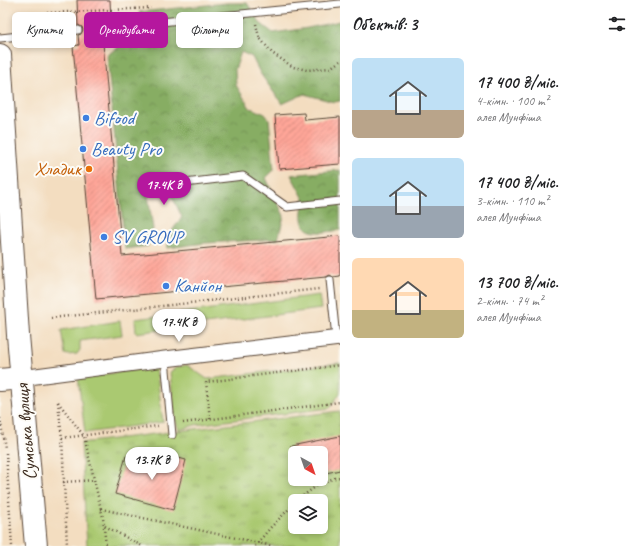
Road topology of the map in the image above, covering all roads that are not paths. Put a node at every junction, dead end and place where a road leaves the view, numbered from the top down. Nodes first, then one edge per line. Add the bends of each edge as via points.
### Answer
1 (340, 4) edge
2 (168, 21) edge
3 (78, 30) dead end
4 (0, 38) edge
5 (0, 55) edge
6 (160, 186) dead end
7 (340, 201) edge
8 (330, 280) dead end
9 (338, 338) edge
10 (165, 359) junction
11 (10, 379) edge
12 (172, 435) dead end
13 (36, 546) edge

1 - 2 lane
3 - 4 lane
5 - 11 main road, Сумська вулиця
6 - 7 lane via 243,176 287,207
8 - 9 lane
9 - 10 street
10 - 11 street
10 - 12 lane
11 - 13 main road, Сумська вулиця

